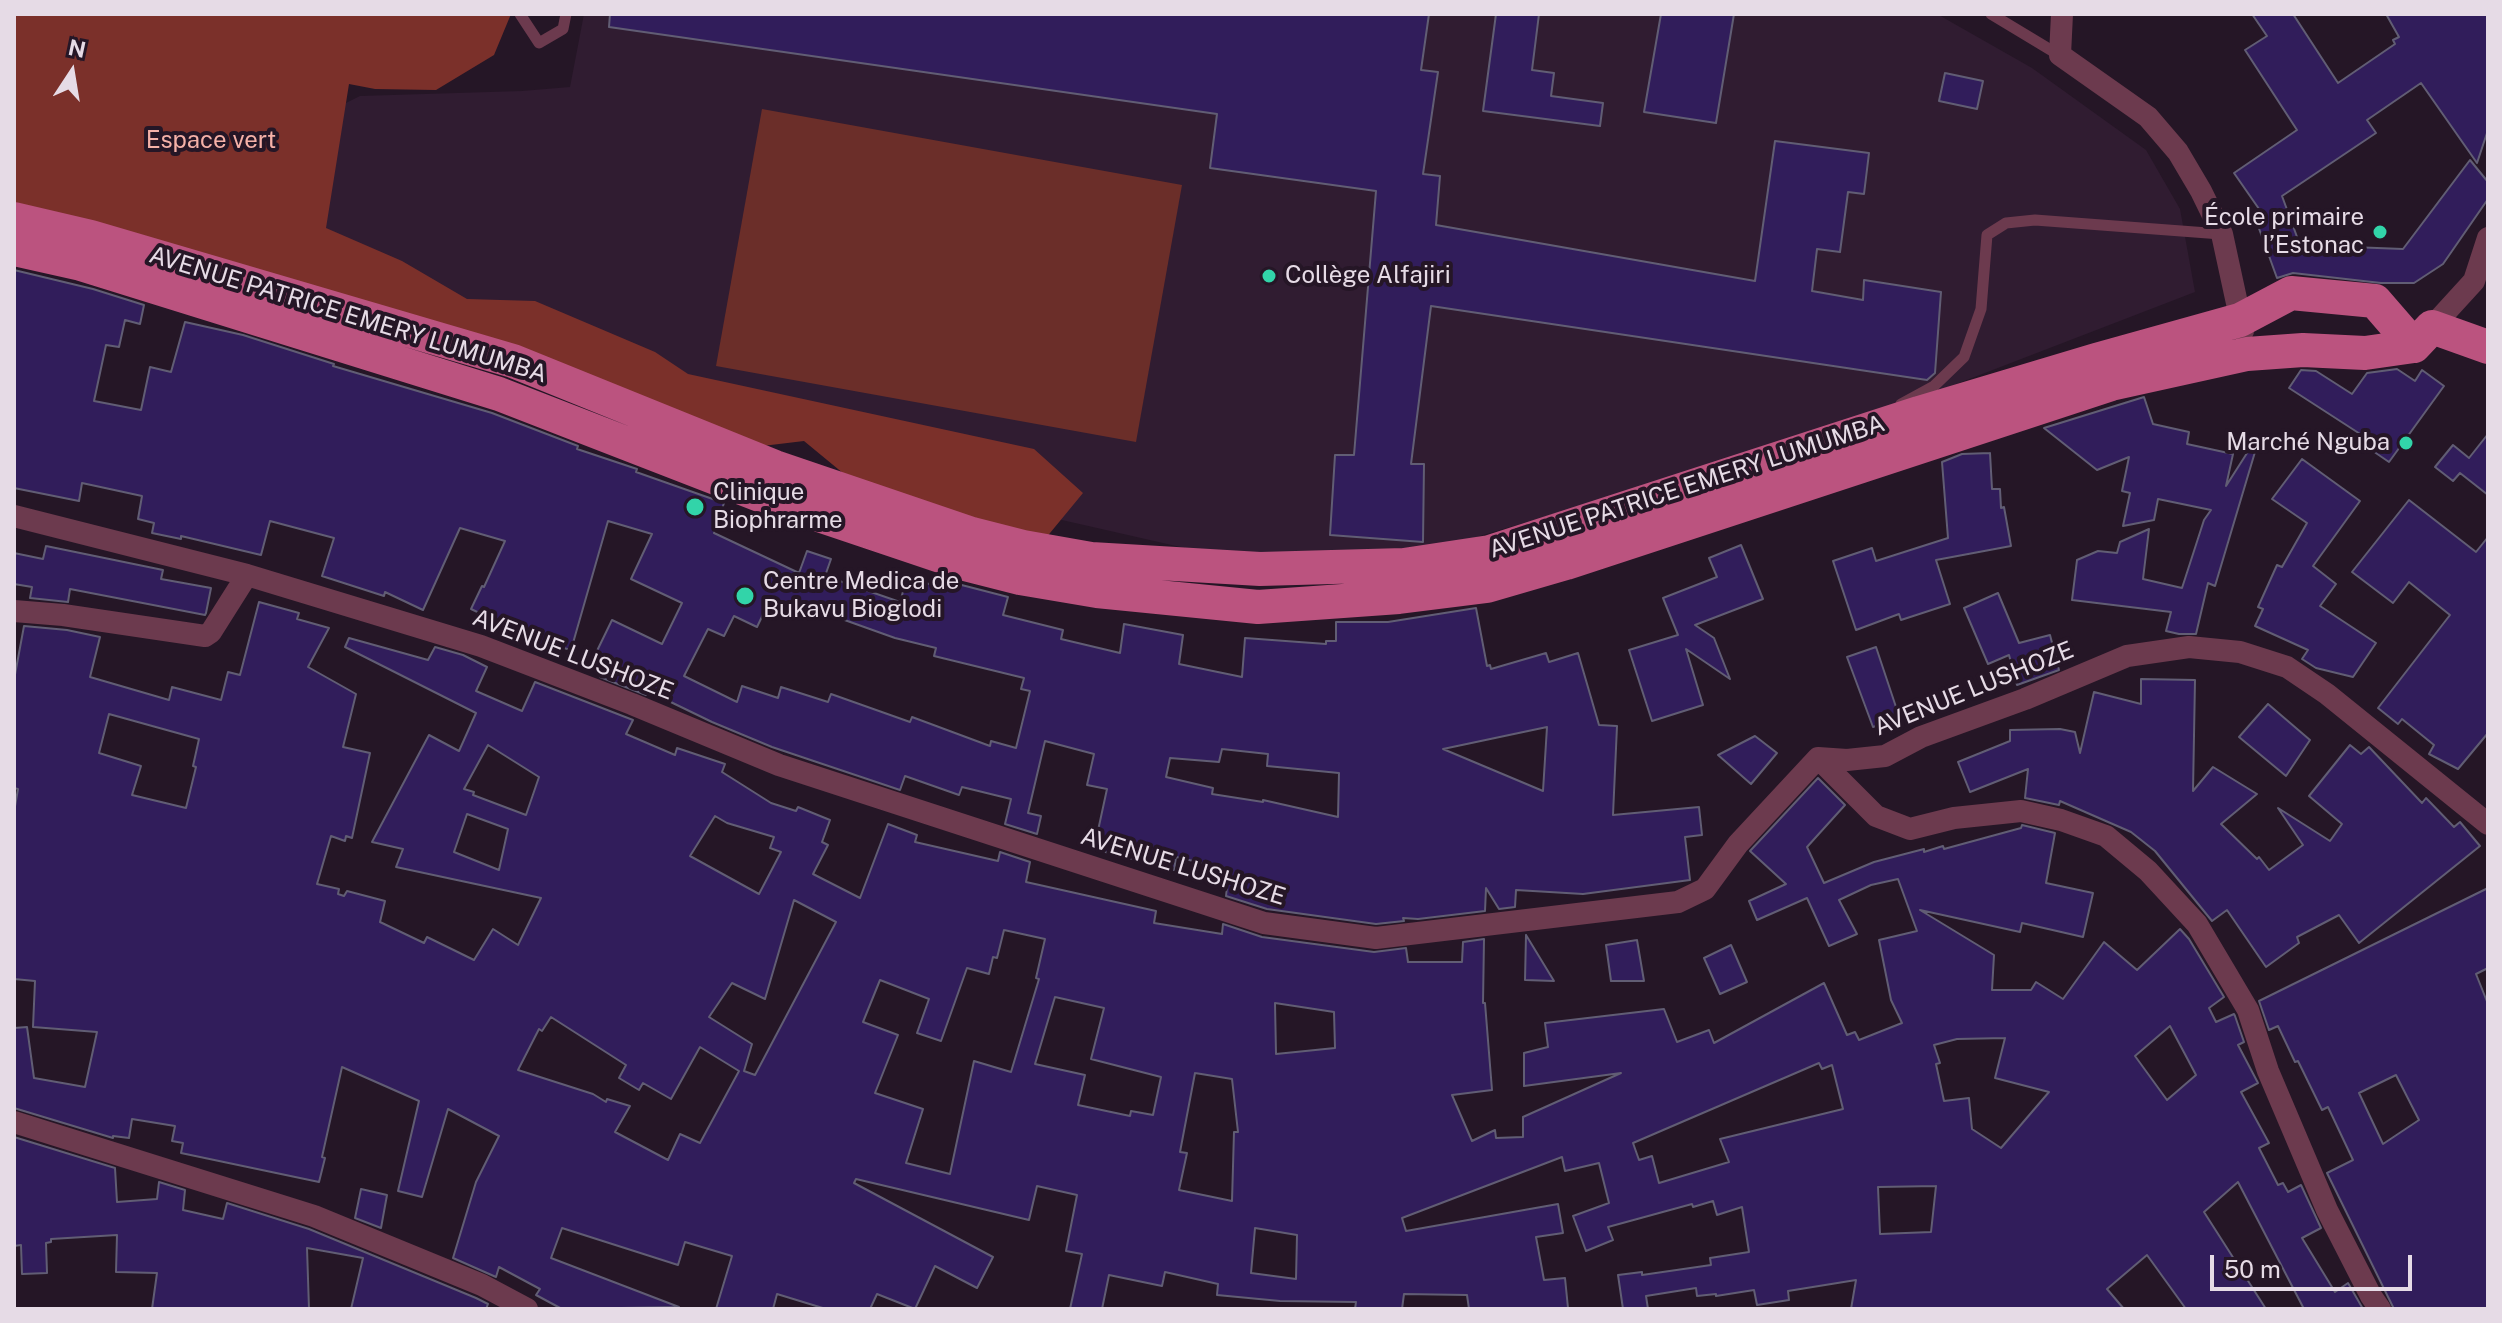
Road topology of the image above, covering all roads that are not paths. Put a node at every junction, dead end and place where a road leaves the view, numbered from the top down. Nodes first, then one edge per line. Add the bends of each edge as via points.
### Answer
1 (520, 14) edge
2 (566, 14) edge
3 (1991, 14) edge
4 (2062, 14) edge
5 (2060, 55) junction
6 (14, 219) edge
7 (2222, 234) junction
8 (2488, 238) edge
9 (14, 249) edge
10 (2481, 278) edge
11 (2240, 320) junction
12 (2423, 337) junction
13 (2488, 347) edge
14 (2247, 354) junction
15 (513, 361) junction
16 (499, 394) junction
17 (1919, 413) junction
18 (14, 516) edge
19 (1260, 569) junction
20 (247, 575) junction
21 (1258, 607) junction
22 (14, 611) edge
23 (1818, 758) junction
24 (2488, 824) edge
25 (14, 1122) edge
26 (527, 1309) edge
27 (2380, 1309) edge

1 - 2 lane via 539,43 563,29
3 - 5 lane
4 - 5 street
5 - 7 street via 2148,117 2178,152
6 - 15 main road, AVENUE PATRICE EMERY LUMUMBA
7 - 11 street
7 - 17 lane via 2050,221 2006,223 1987,235 1981,309 1964,357 1934,386 1894,408
8 - 10 street
9 - 16 main road, AVENUE PATRICE EMERY LUMUMBA via 81,264
10 - 12 street
11 - 12 main road, AVENUE PATRICE EMERY LUMUMBA via 2291,293 2375,301
11 - 14 street
11 - 17 main road, AVENUE PATRICE EMERY LUMUMBA
12 - 13 main road, AVENUE PATRICE EMERY LUMUMBA
12 - 14 main road, AVENUE PATRICE EMERY LUMUMBA via 2365,353
14 - 21 main road, AVENUE PATRICE EMERY LUMUMBA via 2111,384 1487,586
15 - 16 main road
15 - 19 main road, AVENUE PATRICE EMERY LUMUMBA via 775,467 972,534 1091,559
16 - 21 main road, AVENUE PATRICE EMERY LUMUMBA via 762,496 961,563 1097,591
17 - 19 main road, AVENUE PATRICE EMERY LUMUMBA via 1490,552 1404,565
18 - 20 street, AVENUE LUSHOZE
19 - 21 main road
20 - 22 street via 205,636
20 - 23 street, AVENUE LUSHOZE via 481,646 779,765 1206,905 1264,923 1376,938 1678,902 1705,889 1738,844
23 - 24 street, AVENUE LUSHOZE via 1885,756 2127,656 2189,647 2240,652 2287,667 2327,694
23 - 27 street via 1876,816 1910,829 2021,811 2106,836 2148,871 2197,924 2248,1010 2327,1210
25 - 26 street via 314,1216

